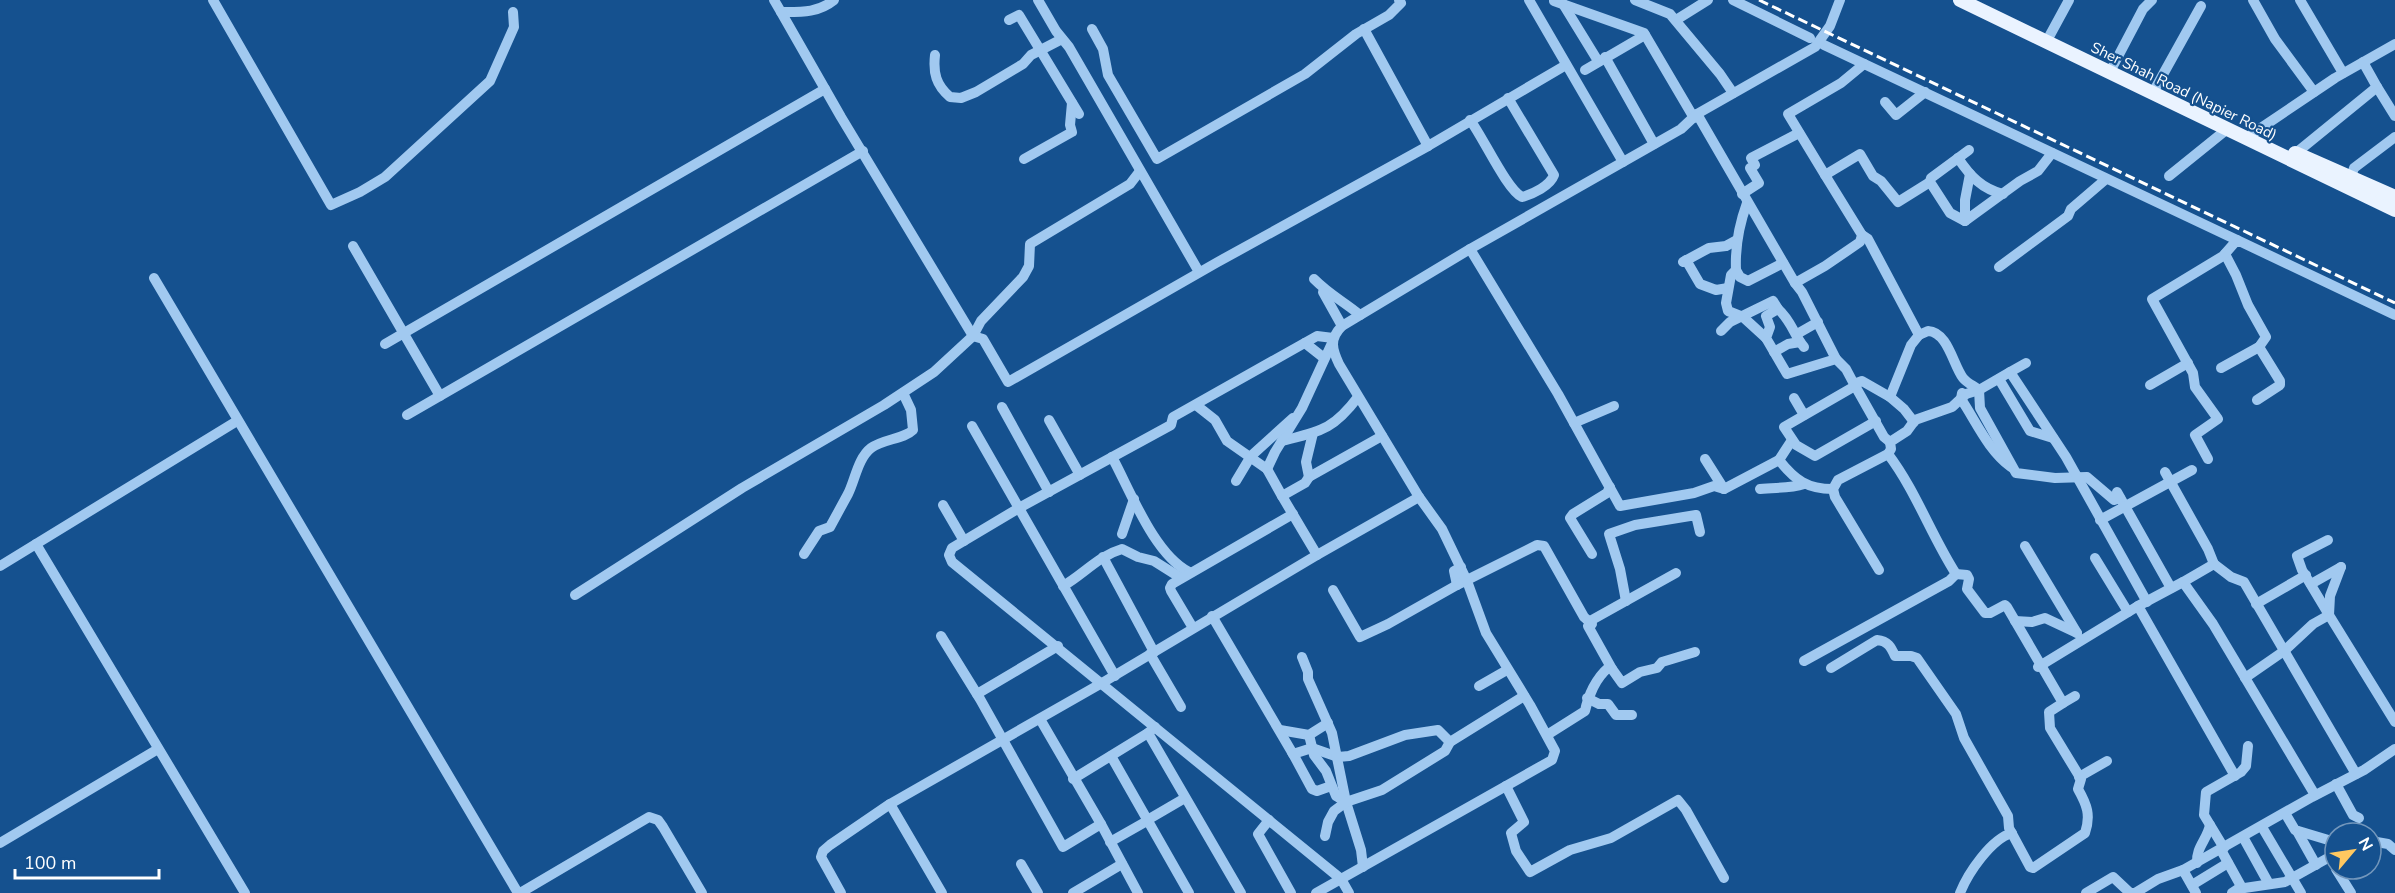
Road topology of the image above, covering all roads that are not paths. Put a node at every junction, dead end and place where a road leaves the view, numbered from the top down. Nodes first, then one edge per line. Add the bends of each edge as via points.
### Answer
1 (213, 0) edge
2 (774, 0) edge
3 (834, 0) edge
4 (1038, 0) edge
5 (1399, 0) edge
6 (1528, 0) edge
7 (1635, 0) edge
8 (1708, 0) edge
9 (1733, 0) edge
10 (1840, 0) edge
11 (1960, 0) edge
12 (1980, 0) edge
13 (2069, 0) edge
14 (2152, 0) edge
15 (2253, 0) edge
16 (2300, 0) edge
17 (1558, 3) edge
18 (2202, 6) dead end
19 (513, 12) dead end
20 (781, 12) junction
21 (1009, 20) dead end
22 (1676, 20) junction
23 (1092, 29) dead end
24 (1364, 29) junction
25 (1645, 34) junction
26 (2050, 35) junction
27 (1810, 38) dead end
28 (1062, 39) junction
29 (2395, 44) edge
30 (1824, 45) dead end
31 (1042, 50) junction
32 (934, 55) dead end
33 (1601, 59) junction
34 (2363, 62) junction
35 (1864, 64) junction
36 (1566, 65) junction
37 (2113, 66) junction
38 (1585, 70) dead end
39 (2343, 73) junction
40 (2156, 87) junction
41 (2377, 87) junction
42 (825, 89) junction
43 (1924, 92) junction
44 (2314, 92) junction
45 (1732, 93) junction
46 (1508, 98) junction
47 (1886, 102) dead end
48 (1072, 103) junction
49 (2392, 103) edge
50 (1079, 114) dead end
51 (1695, 116) junction
52 (2395, 116) edge
53 (1470, 120) junction
54 (2226, 130) junction
55 (1799, 133) junction
56 (2252, 134) junction
57 (2395, 137) edge
58 (1654, 144) junction
59 (1428, 146) junction
60 (1969, 150) dead end
61 (863, 151) junction
62 (2052, 153) junction
63 (2296, 153) junction
64 (1958, 158) junction
65 (1024, 159) dead end
66 (1623, 162) junction
67 (1140, 171) junction
68 (1825, 174) junction
69 (1970, 174) junction
70 (2169, 176) dead end
71 (2351, 177) junction
72 (2106, 179) junction
73 (1930, 182) junction
74 (2003, 194) junction
75 (2395, 197) edge
76 (1745, 199) junction
77 (2395, 210) edge
78 (1965, 221) junction
79 (1862, 234) junction
80 (1737, 240) junction
81 (2237, 240) junction
82 (353, 246) dead end
83 (1470, 249) junction
84 (2224, 254) junction
85 (1783, 262) junction
86 (1999, 267) dead end
87 (1736, 270) junction
88 (1199, 272) junction
89 (154, 278) dead end
90 (1795, 283) junction
91 (1728, 288) junction
92 (1778, 309) junction
93 (1360, 315) junction
94 (2395, 315) edge
95 (1743, 317) junction
96 (1818, 322) junction
97 (1342, 326) junction
98 (1721, 331) dead end
99 (404, 333) junction
100 (1919, 335) junction
101 (974, 336) junction
102 (1766, 338) junction
103 (1332, 341) junction
104 (1800, 341) junction
105 (1305, 343) junction
106 (385, 344) dead end
107 (2259, 347) junction
108 (1774, 352) junction
109 (1324, 358) junction
110 (1836, 359) junction
111 (2026, 363) dead end
112 (2188, 363) junction
113 (2221, 368) dead end
114 (2010, 372) junction
115 (1962, 378) junction
116 (1999, 379) junction
117 (1855, 385) junction
118 (2150, 385) dead end
119 (1979, 390) junction
120 (903, 393) junction
121 (440, 396) junction
122 (1358, 397) junction
123 (1890, 397) junction
124 (1794, 398) dead end
125 (1961, 399) junction
126 (2258, 400) dead end
127 (1196, 405) junction
128 (1614, 406) dead end
129 (1002, 407) dead end
130 (1298, 414) junction
131 (407, 415) dead end
132 (1804, 415) junction
133 (1049, 420) dead end
134 (237, 421) junction
135 (1914, 422) junction
136 (1574, 423) junction
137 (1878, 425) junction
138 (972, 426) dead end
139 (1313, 433) junction
140 (1382, 436) junction
141 (2053, 438) junction
142 (1792, 440) junction
143 (1282, 441) junction
144 (1890, 442) junction
145 (1888, 454) junction
146 (1251, 456) junction
147 (1112, 457) junction
148 (1705, 459) dead end
149 (2208, 459) dead end
150 (1779, 460) junction
151 (1268, 469) junction
152 (2014, 470) junction
153 (2192, 470) dead end
154 (1080, 475) junction
155 (1309, 477) junction
156 (2076, 477) junction
157 (2168, 477) junction
158 (1236, 481) dead end
159 (1804, 484) junction
160 (1610, 487) junction
161 (1724, 489) junction
162 (1760, 489) dead end
163 (1833, 489) junction
164 (1049, 492) junction
165 (1282, 496) junction
166 (1419, 497) junction
167 (1664, 498) junction
168 (1134, 499) junction
169 (2121, 499) junction
170 (943, 505) dead end
171 (1019, 508) junction
172 (1293, 514) junction
173 (1667, 519) junction
174 (2100, 520) junction
175 (1700, 532) dead end
176 (1122, 534) dead end
177 (2328, 540) dead end
178 (964, 541) junction
179 (36, 544) junction
180 (2025, 546) dead end
181 (804, 554) dead end
182 (1592, 554) dead end
183 (1317, 555) junction
184 (1102, 557) junction
185 (2094, 558) dead end
186 (2214, 564) junction
187 (0, 566) edge
188 (1880, 570) dead end
189 (1676, 573) dead end
190 (1956, 574) junction
191 (1185, 575) junction
192 (2308, 579) junction
193 (2183, 582) junction
194 (1462, 583) junction
195 (1063, 586) junction
196 (2171, 588) junction
197 (1333, 590) dead end
198 (575, 595) dead end
199 (1626, 601) junction
200 (2142, 604) junction
201 (2256, 604) junction
202 (2128, 612) junction
203 (2329, 615) junction
204 (1212, 616) junction
205 (1590, 621) junction
206 (2015, 621) junction
207 (1193, 628) junction
208 (941, 636) dead end
209 (2080, 637) junction
210 (1058, 646) junction
211 (2284, 651) junction
212 (1695, 652) dead end
213 (1152, 653) junction
214 (1302, 657) dead end
215 (1804, 661) dead end
216 (2040, 666) junction
217 (1831, 668) dead end
218 (1612, 669) junction
219 (1508, 670) junction
220 (1115, 676) junction
221 (2245, 678) junction
222 (1102, 683) junction
223 (1479, 686) dead end
224 (977, 694) junction
225 (1524, 696) junction
226 (2075, 696) dead end
227 (1587, 698) junction
228 (2063, 703) junction
229 (1181, 707) dead end
230 (1632, 715) dead end
231 (1040, 719) junction
232 (2395, 722) edge
233 (1328, 723) junction
234 (1151, 730) junction
235 (1280, 730) junction
236 (1310, 735) junction
237 (1547, 735) junction
238 (1002, 740) junction
239 (1450, 742) junction
240 (2248, 746) dead end
241 (1312, 748) junction
242 (159, 749) junction
243 (2395, 749) edge
244 (1292, 752) junction
245 (1111, 756) junction
246 (1338, 758) junction
247 (2107, 761) dead end
248 (2356, 774) junction
249 (2235, 776) junction
250 (2079, 777) junction
251 (1073, 778) junction
252 (2336, 784) junction
253 (1331, 786) junction
254 (1506, 786) junction
255 (2315, 795) junction
256 (1185, 798) junction
257 (1346, 802) junction
258 (890, 804) junction
259 (2285, 813) junction
260 (2358, 818) dead end
261 (1148, 820) junction
262 (1269, 820) junction
263 (1101, 824) junction
264 (2210, 825) junction
265 (2262, 827) junction
266 (2297, 831) junction
267 (2012, 833) junction
268 (1325, 836) dead end
269 (2243, 837) junction
270 (2323, 839) edge
271 (1110, 842) junction
272 (0, 843) edge
273 (2222, 849) junction
274 (2198, 863) junction
275 (2228, 863) junction
276 (1021, 864) dead end
277 (1122, 864) junction
278 (2323, 864) edge
279 (2316, 865) junction
280 (1363, 867) junction
281 (2183, 870) junction
282 (1724, 878) dead end
283 (1341, 879) junction
284 (2291, 879) junction
285 (2270, 884) junction
286 (2194, 889) edge
287 (2237, 891) edge
288 (245, 893) edge
289 (519, 893) edge
290 (702, 893) edge
291 (841, 893) edge
292 (942, 893) edge
293 (1038, 893) edge
294 (1073, 893) edge
295 (1138, 893) edge
296 (1189, 893) edge
297 (1241, 893) edge
298 (1292, 893) edge
299 (1316, 893) edge
300 (1349, 893) edge
301 (1960, 893) edge
302 (2086, 893) edge
303 (2135, 893) edge
304 (2301, 893) edge

1 - 19 street via 331,205 385,177 490,81 514,27
2 - 20 street
3 - 20 street via 805,13
4 - 28 street
5 - 24 street via 1401,3 1389,15
6 - 36 street
7 - 22 street
8 - 22 street
9 - 27 street
10 - 45 street via 1830,26 1815,47
11 - 54 main road, Sher Shah Road (Napier Road)
12 - 26 main road, Sher Shah Road (Napier Road)
13 - 26 street
14 - 37 street via 2143,9
15 - 44 street via 2275,39
16 - 39 street
17 - 25 street
17 - 33 street
18 - 40 street
20 - 42 street
21 - 31 street via 1019,15
22 - 45 street
23 - 24 street via 1103,49 1108,75 1157,159 1305,74
24 - 59 street
25 - 33 street
25 - 51 street
26 - 37 main road, Sher Shah Road (Napier Road)
28 - 31 street
28 - 67 street
29 - 34 street
30 - 35 street
31 - 32 street via 1004,77 961,98 950,97 938,83
31 - 48 street
33 - 38 street
33 - 58 street
34 - 39 street
34 - 41 street
35 - 43 street
35 - 55 street via 1841,83 1788,114
36 - 46 street
36 - 66 street
37 - 40 main road, Sher Shah Road (Napier Road)
39 - 44 street
40 - 56 main road, Sher Shah Road (Napier Road)
41 - 49 street
41 - 63 street
42 - 61 street
42 - 99 street
43 - 47 street via 1896,115
43 - 62 street
44 - 56 street
45 - 51 street
46 - 53 street
46 - 53 street via 1554,175 1549,183 1527,196 1513,190
48 - 50 street
48 - 65 street via 1072,132
49 - 52 street
51 - 58 street
51 - 76 street
53 - 59 street
54 - 70 street
54 - 77 main road, Sher Shah Road (Napier Road)
55 - 68 street
55 - 76 street via 1751,158 1755,165 1750,168 1759,183
56 - 63 main road, Sher Shah Road (Napier Road)
57 - 71 street via 2354,168
58 - 66 street
59 - 88 street
60 - 64 street
61 - 101 street
61 - 121 street
62 - 72 street
62 - 74 street via 2038,171
63 - 71 main road, Sher Shah Road (Napier Road)
64 - 69 street
64 - 73 street
66 - 83 street
67 - 88 street
67 - 101 street via 1130,184 1030,244 1029,266 1023,277 981,321
68 - 73 street via 1860,154 1898,202
68 - 79 street
69 - 74 street via 1983,186
69 - 78 street
71 - 75 main road, Sher Shah Road (Napier Road)
72 - 81 street
72 - 86 street via 2068,216
73 - 78 street via 1950,213
74 - 78 street
76 - 80 street
76 - 85 street
79 - 90 street via 1860,242
79 - 100 street
80 - 87 street
80 - 91 street via 1709,248 1685,261 1700,284 1716,290
81 - 84 street
81 - 94 street
82 - 99 street
83 - 93 street
83 - 136 street
84 - 107 street via 2266,337
84 - 112 street via 2152,298
85 - 87 street via 1748,281
85 - 90 street
87 - 91 street
88 - 101 street via 1008,382 982,339
89 - 134 street
90 - 96 street
91 - 95 street via 1728,311
92 - 95 street via 1773,301
92 - 102 street via 1766,316 1770,327
92 - 104 street
93 - 97 street
93 - 97 street via 1317,281
95 - 98 street
95 - 102 street
96 - 104 street
96 - 110 street
97 - 103 street
99 - 106 street
99 - 121 street
100 - 115 street via 1936,333
100 - 123 street via 1911,345
101 - 120 street via 934,372
102 - 108 street
103 - 105 street via 1317,336
103 - 109 street
103 - 122 street via 1339,364
104 - 108 street
105 - 109 street
105 - 127 street
107 - 113 street
107 - 126 street via 2280,385
108 - 110 street via 1787,374
109 - 130 street
110 - 117 street
111 - 114 street
112 - 118 street
112 - 149 street via 2195,387 2218,419 2195,435
114 - 116 street
114 - 141 street
115 - 119 street
115 - 125 street
116 - 119 street
116 - 141 street via 2031,431
117 - 123 street via 1862,381
117 - 132 street
117 - 137 street
119 - 125 street
119 - 152 street via 1980,408
120 - 181 street via 911,410 913,430 871,448 863,456 830,527 819,531
120 - 198 street via 742,488
121 - 131 street
122 - 139 street via 1328,428
122 - 140 street
123 - 135 street
124 - 132 street
125 - 135 street via 1952,407
125 - 152 street via 1998,457
127 - 146 street via 1215,420 1227,441
127 - 147 street
128 - 136 street
129 - 164 street
130 - 143 street
130 - 146 street
132 - 142 street via 1784,427
133 - 154 street
134 - 179 street
134 - 289 street
135 - 144 street
136 - 160 street
137 - 142 street via 1863,428 1815,456
137 - 144 street
138 - 171 street
139 - 143 street
139 - 155 street via 1306,462
140 - 155 street
140 - 166 street
141 - 156 street
142 - 150 street
143 - 151 street
144 - 145 street
145 - 163 street via 1838,480
145 - 190 street
146 - 151 street
146 - 158 street
147 - 154 street
147 - 168 street
148 - 161 street
150 - 159 street
150 - 161 street
151 - 165 street
152 - 156 street via 2055,478
153 - 157 street
154 - 164 street
155 - 165 street
156 - 169 street via 2087,477 2114,500
156 - 174 street
157 - 169 street
157 - 186 street
159 - 162 street via 1790,489
159 - 163 street
160 - 167 street via 1620,506
160 - 182 street via 1570,518
161 - 167 street via 1714,486
163 - 188 street
164 - 171 street
165 - 172 street
166 - 183 street
166 - 194 street via 1442,529 1461,567
167 - 173 street
168 - 176 street
168 - 191 street via 1149,529
169 - 174 street
169 - 196 street
170 - 178 street
171 - 178 street
171 - 195 street
172 - 183 street
172 - 191 street
173 - 175 street via 1696,515
173 - 199 street via 1609,534
174 - 200 street
177 - 192 street via 2297,556
178 - 210 street via 952,548 952,562
179 - 187 street
179 - 242 street
180 - 209 street
183 - 204 street
184 - 191 street via 1122,549
184 - 195 street
184 - 213 street
185 - 202 street
186 - 193 street
186 - 201 street via 2244,582
189 - 199 street
190 - 206 street via 1968,575 1967,589 1985,613 2004,605
190 - 215 street
191 - 207 street via 1170,588
192 - 201 street
192 - 203 street
192 - 203 street via 2341,567 2330,596
193 - 196 street
193 - 221 street
194 - 197 street via 1359,637
194 - 205 street via 1537,545 1544,546 1584,617
194 - 219 street
195 - 220 street
196 - 200 street
199 - 205 street
200 - 202 street
200 - 249 street
201 - 211 street
202 - 209 street
203 - 211 street
203 - 232 street
204 - 207 street
204 - 235 street
205 - 218 street via 1588,626
206 - 209 street via 2045,618
206 - 216 street
207 - 213 street
208 - 224 street
209 - 216 street
210 - 222 street
210 - 224 street
211 - 221 street
211 - 248 street
212 - 218 street via 1662,662 1657,668 1622,682
213 - 220 street
213 - 229 street
214 - 233 street
216 - 228 street
217 - 267 street via 1877,640 1884,640 1894,656 1917,658 1956,714 1964,738 2008,816
218 - 227 street via 1600,674
219 - 223 street
219 - 225 street
220 - 222 street
221 - 255 street
222 - 231 street
222 - 234 street
224 - 238 street
225 - 237 street
225 - 239 street
226 - 228 street
227 - 230 street via 1608,704 1616,715
227 - 237 street via 1585,711
228 - 250 street via 2049,712 2050,728
231 - 238 street
231 - 251 street
233 - 236 street
233 - 246 street
234 - 245 street
234 - 256 street
234 - 262 street
235 - 236 street
235 - 244 street
236 - 241 street
237 - 254 street via 1555,751 1552,760
238 - 258 street
238 - 263 street via 1063,847
239 - 246 street via 1438,730 1405,735
239 - 257 street via 1445,751 1382,790
240 - 249 street via 2246,766
241 - 244 street
241 - 246 street
241 - 253 street
242 - 272 street
242 - 288 street
243 - 248 street
244 - 253 street via 1312,789 1317,792
245 - 251 street
245 - 261 street
246 - 257 street
247 - 250 street
248 - 252 street
249 - 264 street via 2206,792 2204,815
250 - 267 street via 2078,789 2088,807 2085,833 2033,868
251 - 263 street
252 - 255 street
252 - 260 street
253 - 257 street via 1336,796
254 - 280 street
254 - 282 street via 1524,822 1510,832 1516,851 1530,872 1570,850 1611,838 1678,800
255 - 259 street
256 - 261 street
256 - 297 street
257 - 268 street via 1334,811
257 - 280 street
258 - 291 street via 823,851 821,857
258 - 292 street
259 - 265 street
259 - 266 street
261 - 271 street
261 - 296 street
262 - 283 street
262 - 298 street via 1258,834
263 - 271 street
264 - 273 street
264 - 274 street via 2198,849
265 - 269 street
265 - 284 street
266 - 270 street
266 - 279 street
267 - 301 street via 1996,840
269 - 273 street
269 - 285 street
271 - 277 street
273 - 274 street
273 - 275 street
274 - 281 street
275 - 286 street
275 - 287 street
276 - 293 street
277 - 294 street
277 - 295 street
278 - 279 street
279 - 284 street
280 - 283 street
281 - 286 street
281 - 303 street
283 - 299 street
283 - 300 street
284 - 285 street
284 - 304 street
285 - 287 street
289 - 290 street via 650,817 663,827
302 - 303 street via 2112,877

